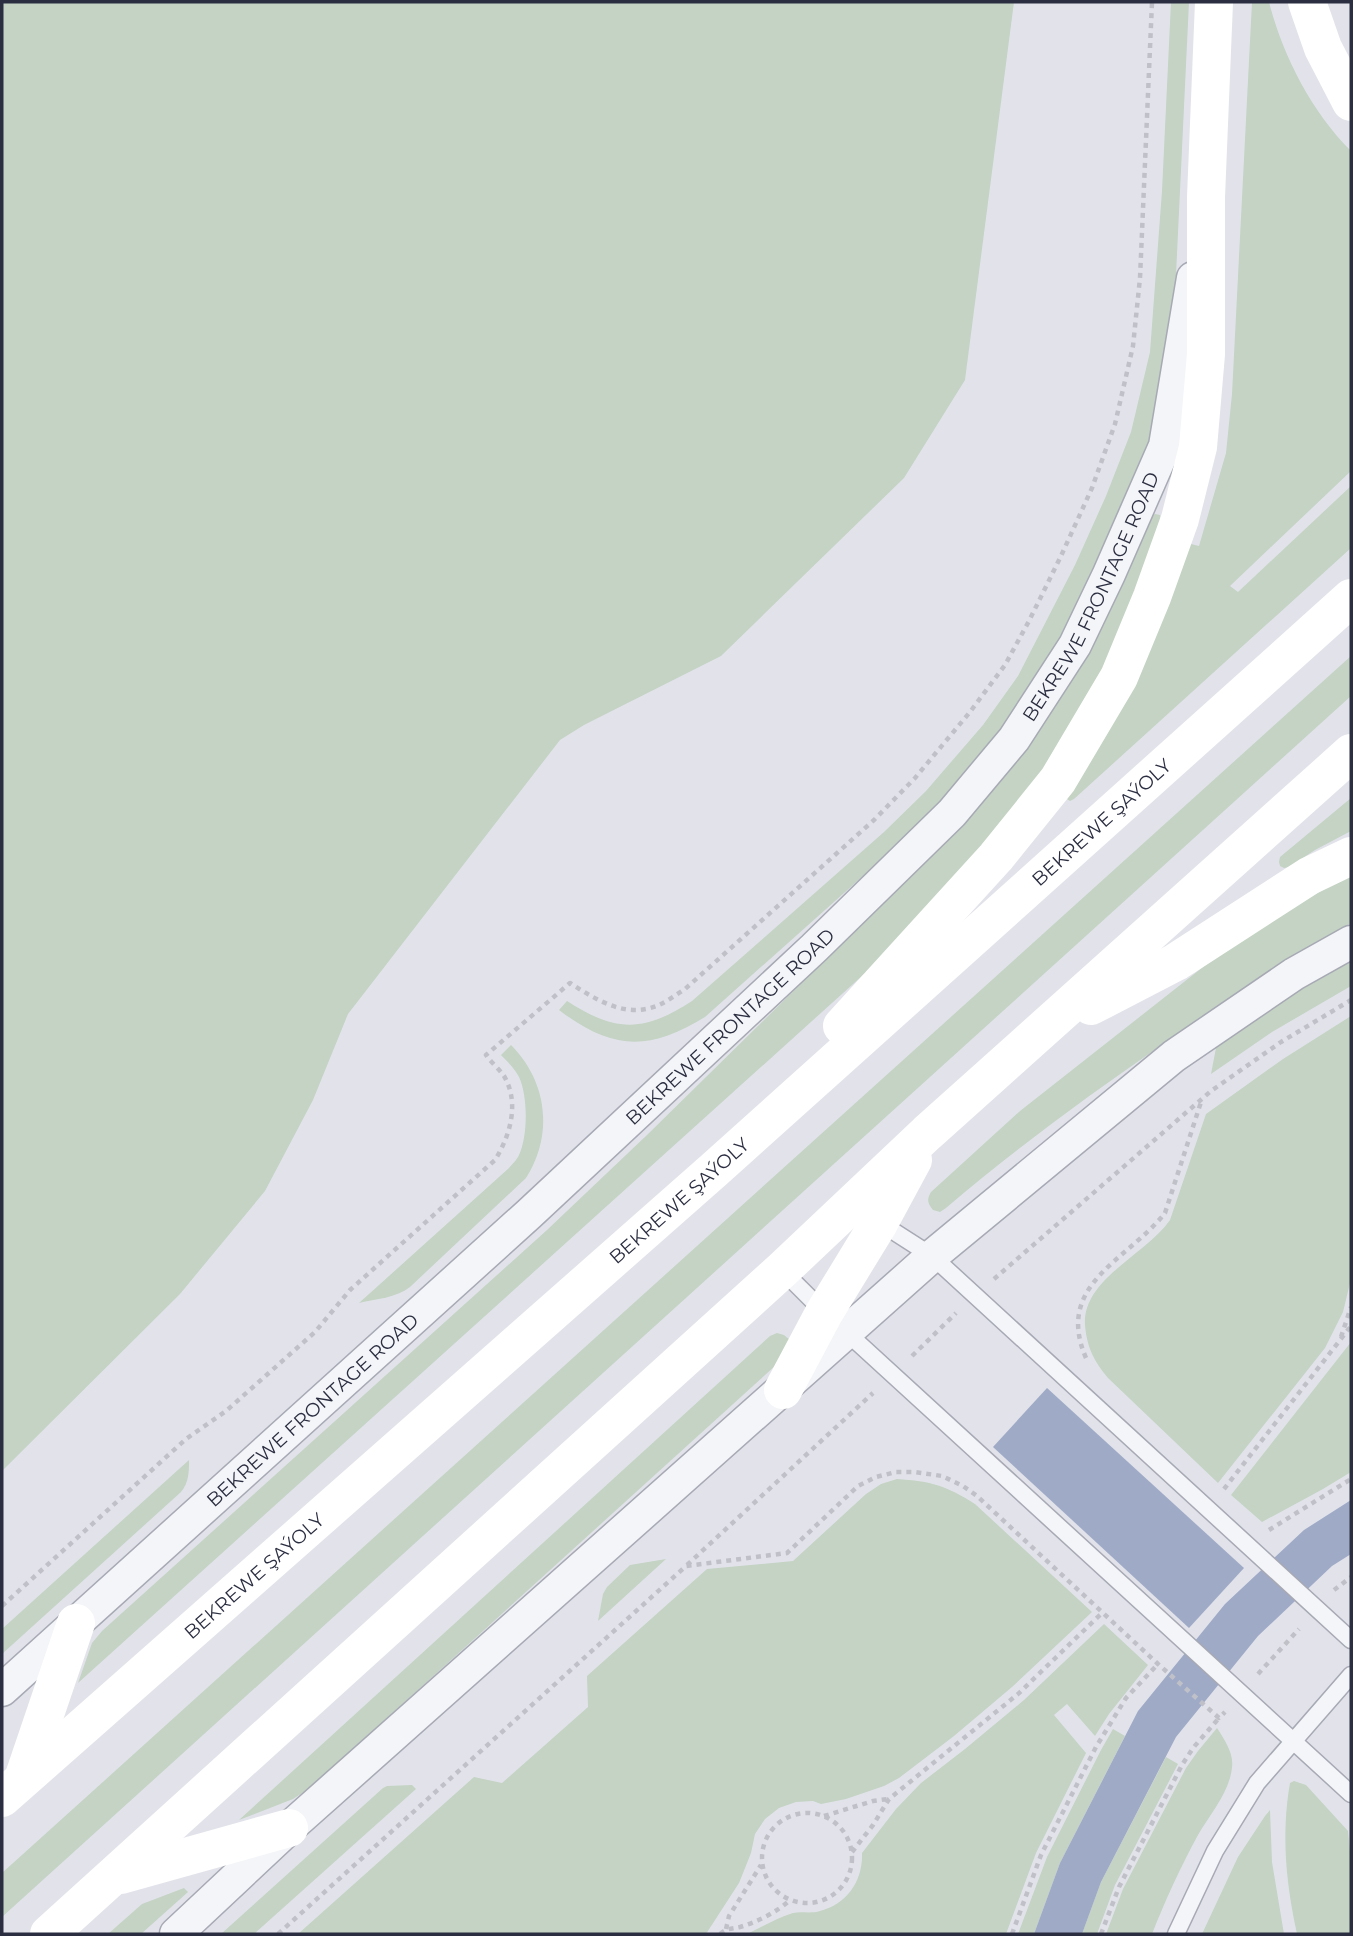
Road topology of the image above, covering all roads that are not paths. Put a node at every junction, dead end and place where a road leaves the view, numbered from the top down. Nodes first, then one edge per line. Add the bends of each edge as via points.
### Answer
1 (1214, 2) edge
2 (1307, 2) edge
3 (1351, 102) edge
4 (1206, 197) junction
5 (1351, 598) edge
6 (1351, 753) edge
7 (1351, 856) edge
8 (1351, 942) edge
9 (1042, 1031) junction
10 (715, 1169) junction
11 (867, 1212) junction
12 (932, 1256) junction
13 (782, 1270) junction
14 (835, 1323) junction
15 (783, 1390) joint
16 (76, 1623) junction
17 (1351, 1640) edge
18 (1351, 1675) edge
19 (2, 1690) edge
20 (1293, 1741) junction
21 (13, 1788) edge
22 (1351, 1794) edge
23 (289, 1828) junction
24 (113, 1877) junction
25 (48, 1934) edge
26 (176, 1934) edge
27 (1176, 1934) edge

1 - 4 main road
2 - 3 main road via 1323,48
4 - 10 main road via 1206,354 1198,447 1180,519 1119,677 1058,780 996,856
4 - 16 street, BEKREWE FRONTAGE ROAD via 1165,446 1075,645 1014,739 952,813 814,948 529,1214
5 - 10 main road, BEKREWE ŞAÝOLY
6 - 9 main road
7 - 9 main road via 1309,876 1176,961
8 - 12 street via 1294,974 1174,1056
9 - 11 main road via 927,1133
10 - 21 main road, BEKREWE ŞAÝOLY
11 - 12 lane
11 - 13 main road
11 - 14 main road
12 - 14 street
12 - 17 lane
13 - 14 lane
13 - 24 main road
14 - 15 main road
14 - 20 lane
15 - 23 street
16 - 19 street, BEKREWE FRONTAGE ROAD
16 - 21 main road
18 - 20 lane
20 - 22 lane
20 - 27 lane via 1242,1806
23 - 24 main road
23 - 26 street
24 - 25 main road

